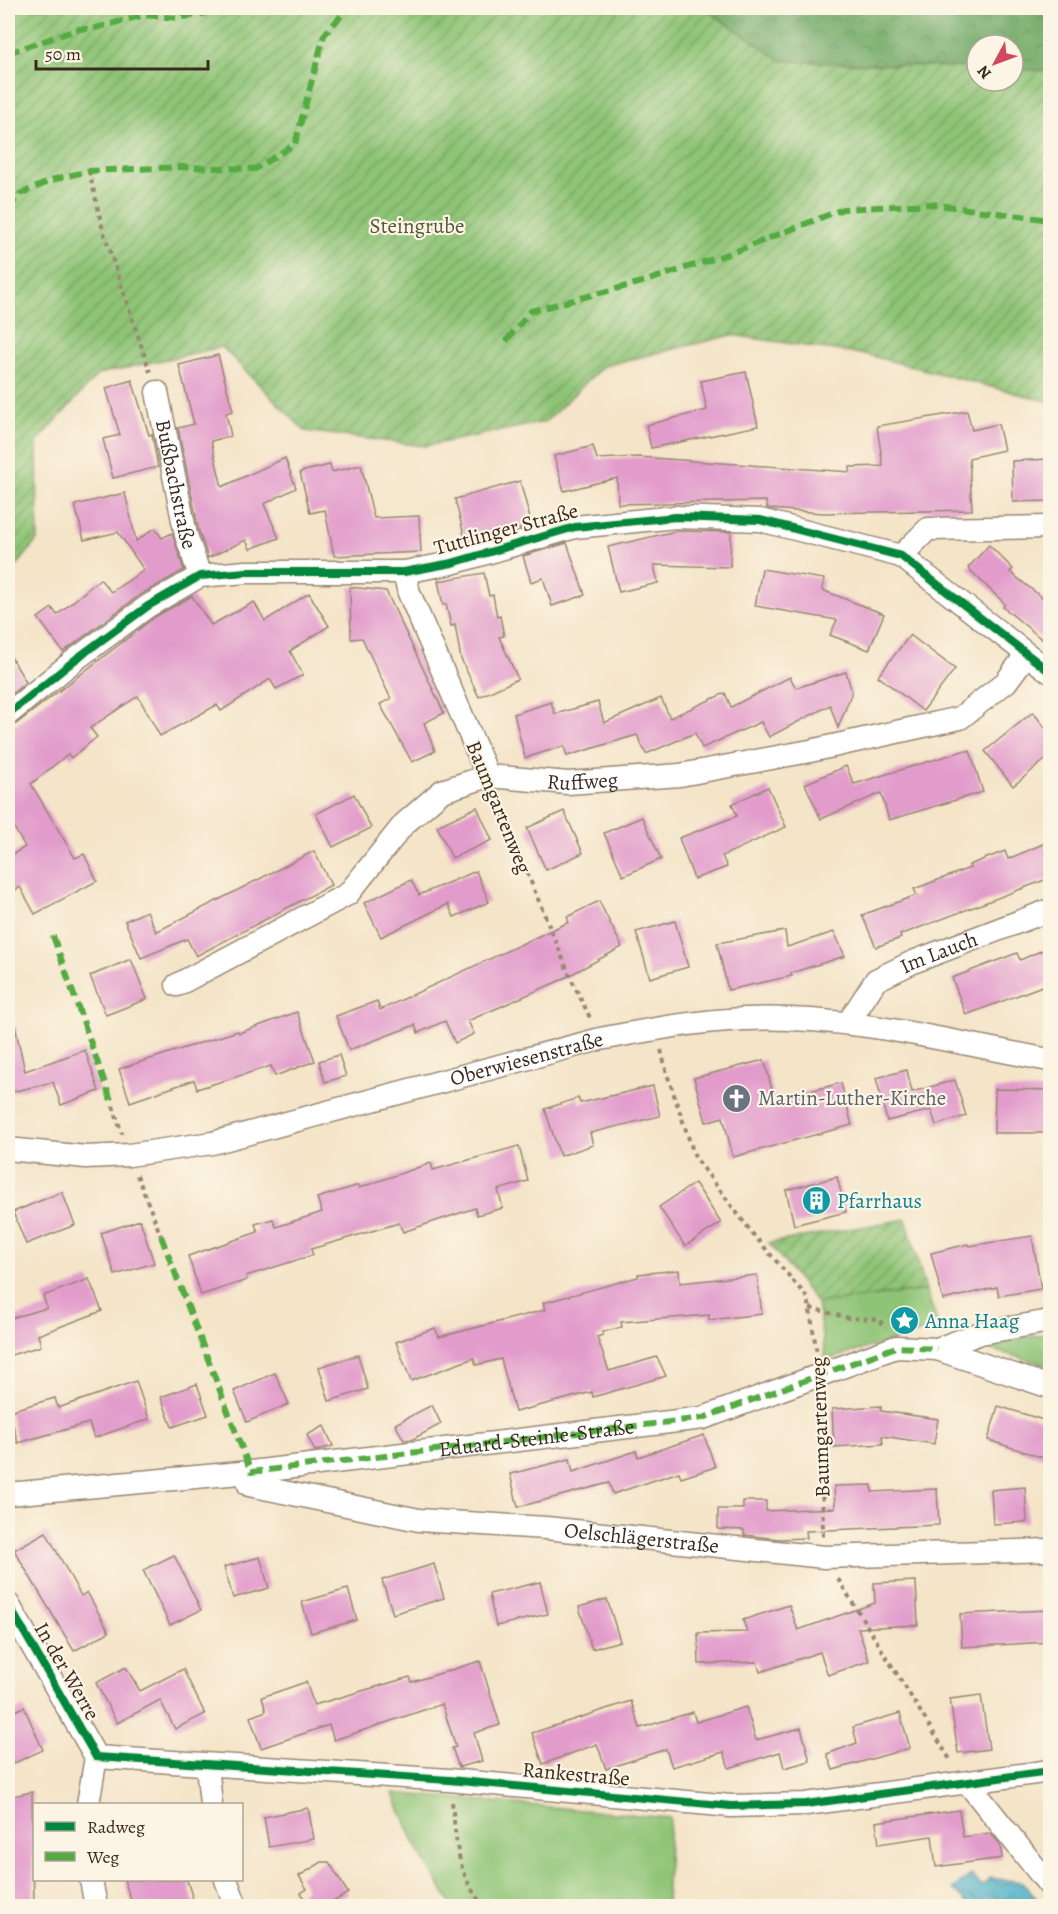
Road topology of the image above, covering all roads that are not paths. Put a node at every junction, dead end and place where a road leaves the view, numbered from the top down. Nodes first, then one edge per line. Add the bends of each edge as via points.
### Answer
1 (157, 392) road end
2 (1050, 527) edge
3 (902, 556) junction
4 (404, 572) junction
5 (200, 576) junction
6 (1026, 655) junction
7 (1050, 672) edge
8 (8, 714) edge
9 (488, 776) junction
10 (1050, 910) edge
11 (177, 986) dead end
12 (848, 1023) junction
13 (1050, 1060) edge
14 (8, 1149) edge
15 (1050, 1321) edge
16 (937, 1349) junction
17 (1050, 1387) edge
18 (251, 1472) junction
19 (8, 1494) edge
20 (1050, 1550) edge
21 (8, 1604) edge
22 (96, 1757) junction
23 (207, 1765) junction
24 (1050, 1771) edge
25 (968, 1783) junction
26 (88, 1803) edge
27 (211, 1803) edge
28 (91, 1881) edge
29 (226, 1881) edge
30 (1050, 1886) edge
31 (96, 1906) edge
32 (236, 1906) edge

1 - 5 street, Bußbachstraße via 186,535
2 - 3 street via 928,529
3 - 4 street, Tuttlinger Straße via 760,520 676,517 575,527 452,564
3 - 6 street, Tuttlinger Straße
4 - 5 street, Tuttlinger Straße via 246,572
4 - 9 street, Baumgartenweg via 409,593
5 - 8 street, Tuttlinger Straße via 148,606
6 - 7 street, Tuttlinger Straße
6 - 9 street, Ruffweg via 1006,682 960,718 680,775 568,783
9 - 11 street, Ruffweg via 442,791 404,824 348,894
10 - 12 street, Im Lauch via 876,980
12 - 13 street, Oberwiesenstraße
12 - 14 street, Oberwiesenstraße via 745,1019 657,1028 600,1039 212,1143 86,1157
15 - 16 street, Eduard-Steinle-Straße via 981,1334
16 - 17 street
16 - 18 street, Eduard-Steinle-Straße via 896,1347 703,1418
18 - 19 street, Eduard-Steinle-Straße
18 - 20 street, Oelschlägerstraße via 249,1485 419,1520 546,1528 824,1557
21 - 22 street, In der Werre
22 - 23 street, Rankestraße
22 - 26 street
23 - 25 street, Rankestraße via 449,1780 731,1806 768,1806
23 - 27 street
24 - 25 street, Rankestraße
25 - 30 street
28 - 31 street
29 - 32 street

